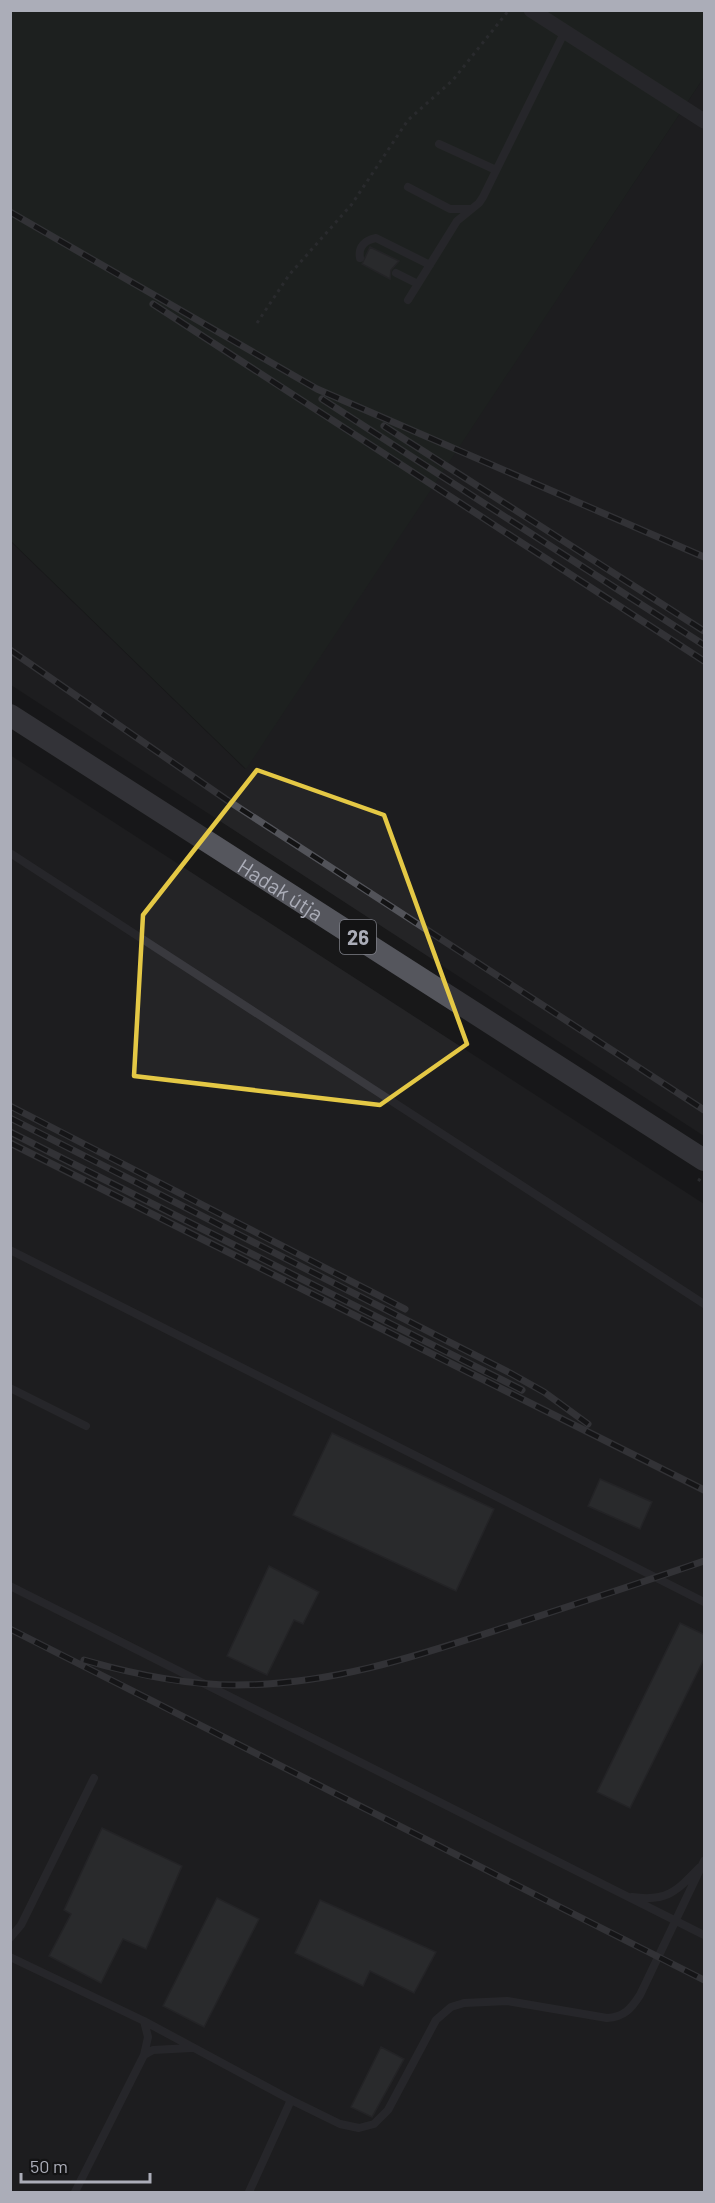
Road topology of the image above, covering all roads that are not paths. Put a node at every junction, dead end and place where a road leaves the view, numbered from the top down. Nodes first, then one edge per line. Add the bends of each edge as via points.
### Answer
1 (531, 10) edge
2 (565, 31) junction
3 (705, 121) edge
4 (439, 144) dead end
5 (496, 170) junction
6 (408, 187) dead end
7 (472, 208) junction
8 (360, 258) dead end
9 (430, 265) junction
10 (396, 273) dead end
11 (418, 284) junction
12 (408, 300) dead end
13 (10, 715) edge
14 (10, 853) edge
15 (705, 1160) edge
16 (10, 1250) edge
17 (705, 1304) edge
18 (10, 1388) edge
19 (86, 1426) dead end
20 (10, 1586) edge
21 (705, 1602) edge
22 (94, 1778) dead end
23 (704, 1862) edge
24 (625, 1896) junction
25 (676, 1921) junction
26 (705, 1935) edge
27 (10, 1938) edge
28 (10, 1957) edge
29 (144, 2021) junction
30 (193, 2048) junction
31 (144, 2055) junction
32 (291, 2100) junction
33 (75, 2193) edge
34 (249, 2193) edge

1 - 2 street
2 - 3 street
2 - 5 lane
4 - 5 lane
5 - 7 lane via 479,203
6 - 7 lane via 450,208
7 - 9 lane via 457,220
8 - 9 lane via 364,243 376,238
9 - 11 lane
10 - 11 lane
11 - 12 lane
13 - 15 main road, Hadak útja / 26
14 - 17 lane
16 - 21 lane
18 - 19 lane
20 - 24 lane
22 - 27 lane via 21,1925
23 - 24 lane via 683,1885 666,1896 649,1900
23 - 25 lane
24 - 25 lane
25 - 26 lane
25 - 32 lane via 640,1995 623,2015 599,2017 507,2001 464,2003 451,2007 436,2020 388,2110 374,2124 359,2128 340,2124
28 - 29 lane
29 - 30 lane
29 - 31 lane via 148,2037
30 - 31 lane via 153,2050
30 - 32 lane
31 - 33 lane
32 - 34 lane

